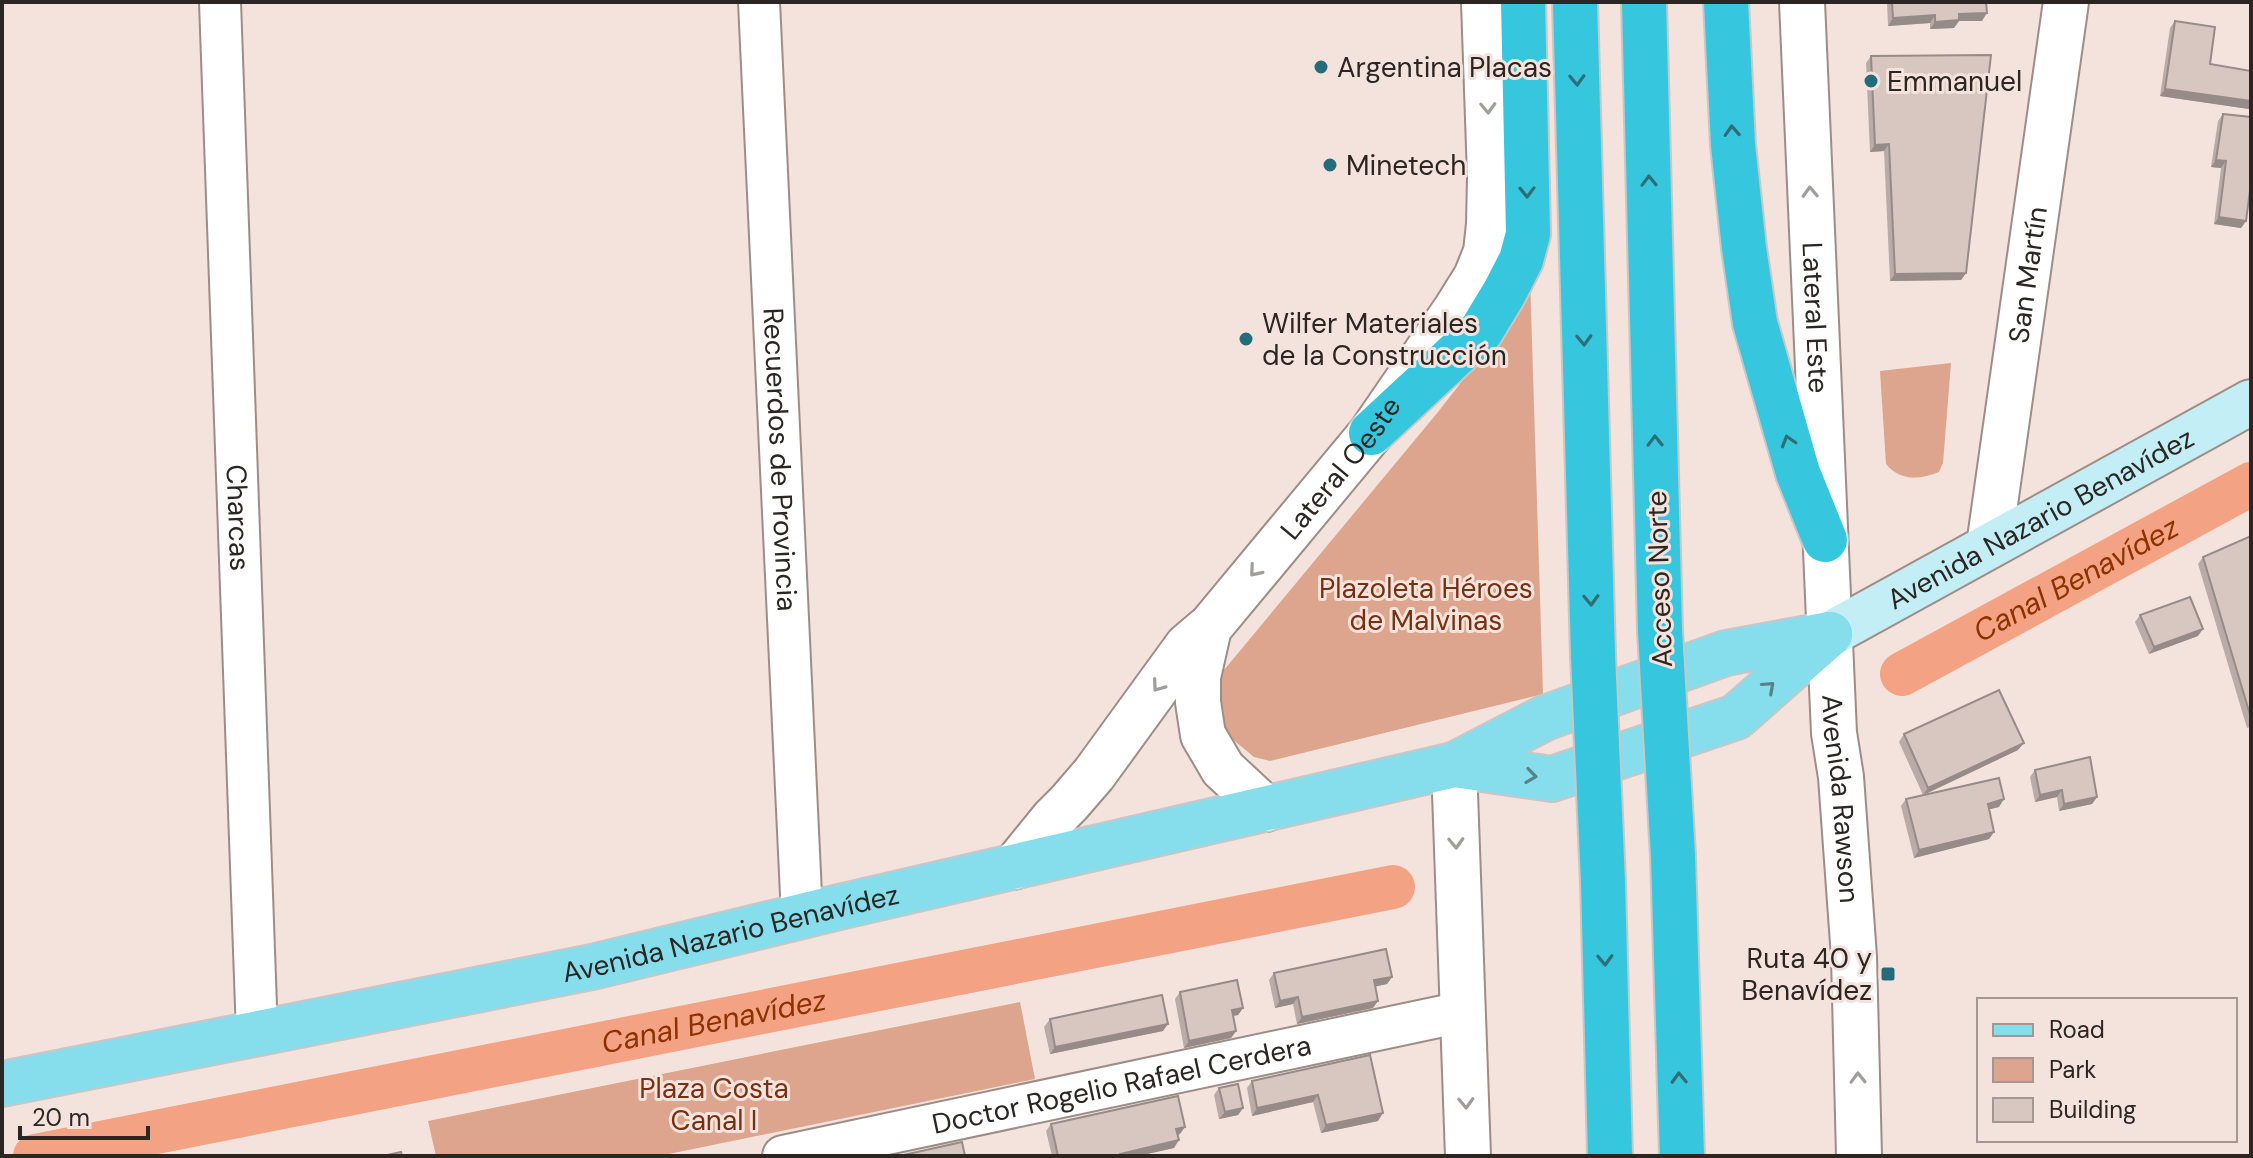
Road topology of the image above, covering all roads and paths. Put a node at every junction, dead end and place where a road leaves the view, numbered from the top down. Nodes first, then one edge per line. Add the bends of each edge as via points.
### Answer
1 (220, 2) edge
2 (759, 2) edge
3 (1484, 2) edge
4 (1523, 2) edge
5 (1575, 2) edge
6 (1644, 2) edge
7 (1726, 2) edge
8 (1802, 2) edge
9 (2066, 2) edge
10 (2251, 402) edge
11 (1371, 433) junction
12 (1825, 540) junction
13 (1989, 546) junction
14 (1209, 628) junction
15 (1830, 634) junction
16 (1454, 765) junction
17 (1266, 809) junction
18 (1014, 867) junction
19 (802, 916) junction
20 (1462, 1012) junction
21 (257, 1034) junction
22 (2, 1084) edge
23 (783, 1156) edge
24 (1468, 1156) edge
25 (1610, 1156) edge
26 (1682, 1156) edge
27 (1859, 1156) edge

1 - 21 street, Charcas
2 - 19 street, Recuerdos de Provincia
3 -> 11 street, Lateral Oeste via 1490,177 1486,252 1456,309
4 -> 11 highway via 1528,234 1521,260 1481,331
5 -> 25 highway, bridge
26 -> 6 highway, Acceso Norte, bridge via 1660,631
12 -> 7 highway via 1798,473 1755,323 1733,145
12 -> 8 street, Lateral Este
9 - 13 street, San Martín
10 - 13 main road, Avenida Nazario Benavídez
11 -> 14 street, Lateral Oeste
12 - 15 street, Lateral Este
13 - 15 main road, Avenida Nazario Benavídez
14 - 17 street, Lateral Oeste via 1198,677 1203,735 1223,769
14 -> 18 street via 1187,646 1094,774
15 - 16 main road, Avenida Nazario Benavídez via 1726,653 1545,718
16 -> 15 main road, Avenida Nazario Benavídez via 1552,779 1736,717
27 -> 15 street, Avenida Rawson via 1854,957
16 - 17 main road, Avenida Nazario Benavídez
16 -> 20 street
17 - 18 main road, Avenida Nazario Benavídez
18 - 19 main road, Avenida Nazario Benavídez
19 - 21 main road, Avenida Nazario Benavídez via 592,967
20 - 23 street, Doctor Rogelio Rafael Cerdera
20 -> 24 street
21 - 22 main road, Avenida Nazario Benavídez

